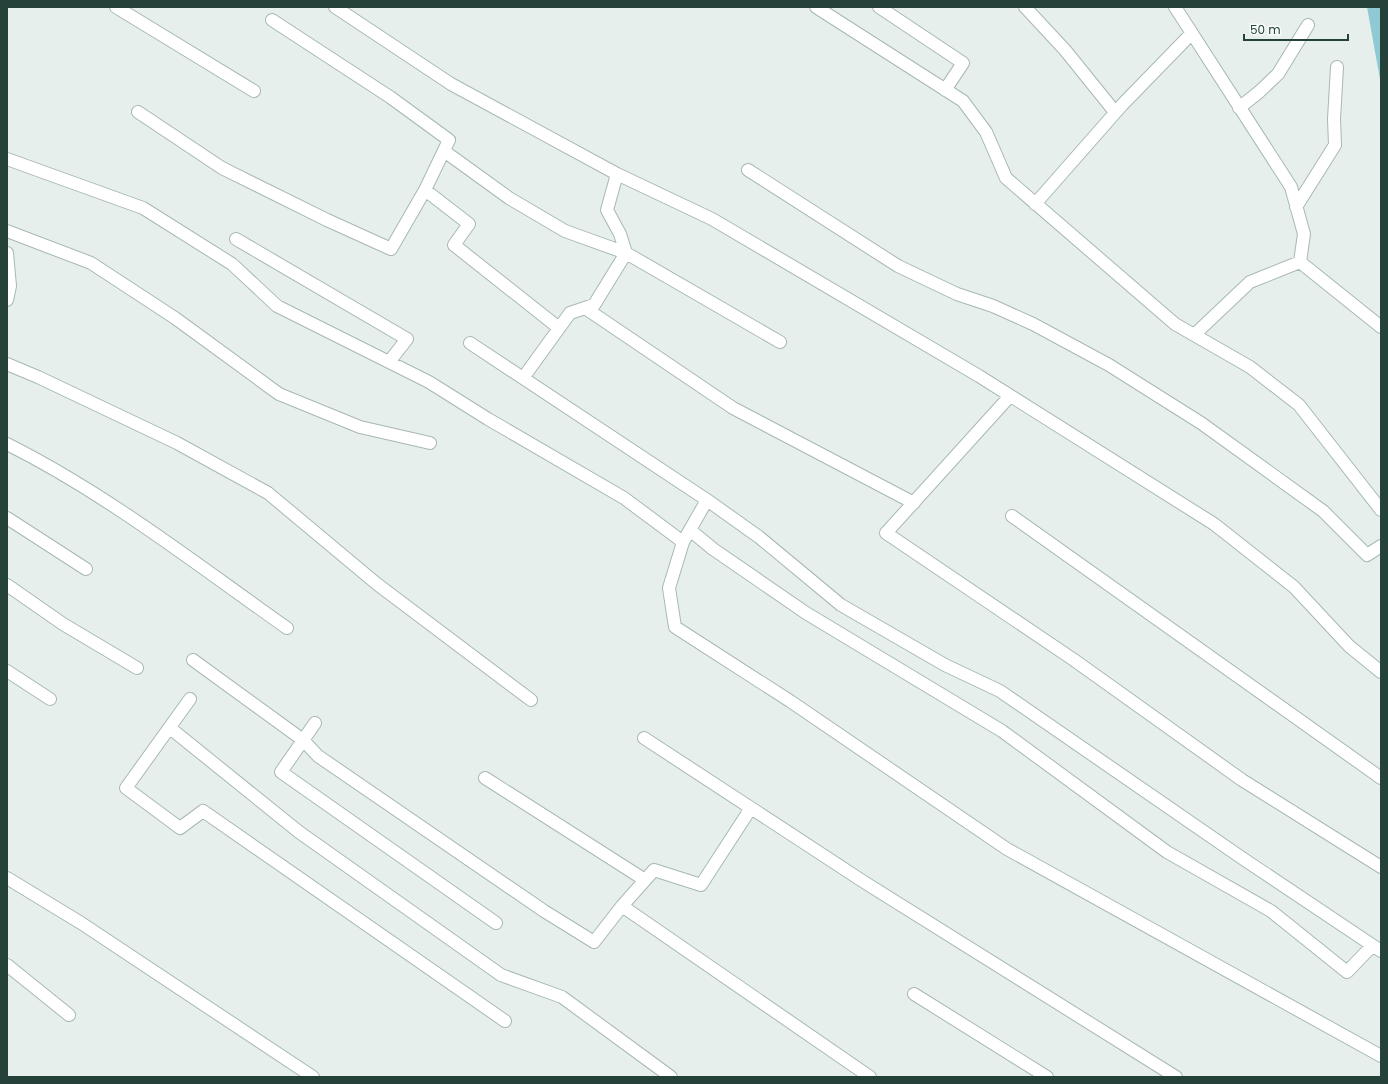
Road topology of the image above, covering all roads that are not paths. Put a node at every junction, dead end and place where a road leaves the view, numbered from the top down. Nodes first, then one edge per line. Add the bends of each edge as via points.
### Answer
1 (116, 7) edge
2 (335, 7) edge
3 (816, 7) edge
4 (879, 7) edge
5 (1025, 7) edge
6 (1175, 7) edge
7 (272, 20) dead end
8 (1308, 25) dead end
9 (1192, 33) junction
10 (1337, 67) dead end
11 (945, 90) junction
12 (254, 91) dead end
13 (1240, 108) junction
14 (138, 112) dead end
15 (1115, 112) junction
16 (444, 150) junction
17 (7, 159) edge
18 (748, 170) dead end
19 (617, 174) junction
20 (425, 190) junction
21 (1035, 204) junction
22 (1296, 207) junction
23 (7, 231) edge
24 (236, 239) dead end
25 (7, 253) edge
26 (626, 253) junction
27 (1300, 262) junction
28 (7, 300) edge
29 (585, 308) junction
30 (1381, 327) edge
31 (559, 328) junction
32 (1194, 335) junction
33 (780, 342) dead end
34 (470, 343) dead end
35 (389, 362) junction
36 (7, 364) edge
37 (523, 378) junction
38 (1010, 396) junction
39 (430, 443) dead end
40 (7, 444) edge
41 (707, 500) junction
42 (914, 503) junction
43 (1381, 510) edge
44 (1012, 516) dead end
45 (7, 518) edge
46 (690, 530) junction
47 (683, 542) junction
48 (1381, 546) edge
49 (86, 569) dead end
50 (7, 585) edge
51 (287, 628) dead end
52 (193, 660) dead end
53 (137, 668) dead end
54 (7, 671) edge
55 (1381, 672) edge
56 (190, 699) dead end
57 (50, 700) dead end
58 (531, 700) dead end
59 (315, 723) dead end
60 (170, 728) junction
61 (644, 738) dead end
62 (303, 740) junction
63 (485, 778) dead end
64 (1381, 778) edge
65 (751, 808) junction
66 (1381, 867) edge
67 (7, 878) edge
68 (645, 880) junction
69 (622, 906) junction
70 (496, 923) dead end
71 (1377, 948) edge
72 (7, 965) edge
73 (914, 994) dead end
74 (69, 1016) dead end
75 (505, 1021) dead end
76 (1381, 1056) edge
77 (313, 1077) edge
78 (671, 1077) edge
79 (870, 1077) edge
80 (1046, 1077) edge
81 (1176, 1077) edge

1 - 12 street
2 - 19 street via 452,84
3 - 11 street
4 - 11 street via 963,63
5 - 15 street via 1065,50
6 - 9 street
7 - 16 street via 390,97 449,140
8 - 13 street via 1278,74
9 - 13 street
9 - 15 street
10 - 22 street via 1335,145
11 - 21 street via 963,102 986,132 1006,178
13 - 22 street via 1291,187
14 - 20 street via 222,168 391,249
15 - 21 street
16 - 20 street
16 - 26 street via 509,198 565,231
17 - 35 street via 143,208 232,264 277,306
18 - 48 street via 898,266 957,294 993,306 1033,324 1109,365 1201,423 1323,511 1367,555
19 - 26 street via 607,210 620,234
19 - 38 street via 712,219
20 - 31 street via 469,224 454,245
21 - 32 street via 1175,324
22 - 27 street via 1304,234
23 - 39 street via 91,263 175,318 279,394 360,427
24 - 35 street via 406,339
25 - 28 street via 10,286
26 - 29 street via 594,305
26 - 33 street
27 - 30 street
27 - 32 street via 1250,282
29 - 31 street via 570,313
29 - 42 street via 733,408
31 - 37 street
32 - 43 street via 1250,367 1299,405
34 - 37 street
35 - 47 street via 429,382 624,498
36 - 58 street via 38,376 177,443 268,493 377,584
37 - 41 street
38 - 42 street
38 - 55 street via 1214,524 1294,588 1349,646
40 - 51 street via 46,464 128,516
41 - 46 street
41 - 71 street via 759,537 841,605 945,665 1000,691
42 - 66 street via 886,533 1074,660 1242,780
44 - 64 street
45 - 49 street
46 - 47 street
46 - 71 street via 713,549 806,613 1002,731 1167,852 1271,911 1347,972
47 - 76 street via 669,588 675,627 790,701 1007,849
50 - 53 street via 63,624
52 - 62 street
54 - 57 street
56 - 60 street
59 - 62 street
60 - 75 street via 126,788 180,828 203,811
60 - 78 street via 299,832 501,975 562,997
61 - 65 street
62 - 69 street via 318,756 544,911 594,942
62 - 70 street via 281,772
63 - 68 street
65 - 68 street via 701,885 654,870
65 - 81 street via 884,895
67 - 77 street via 81,923
68 - 69 street
69 - 79 street
72 - 74 street
73 - 80 street

